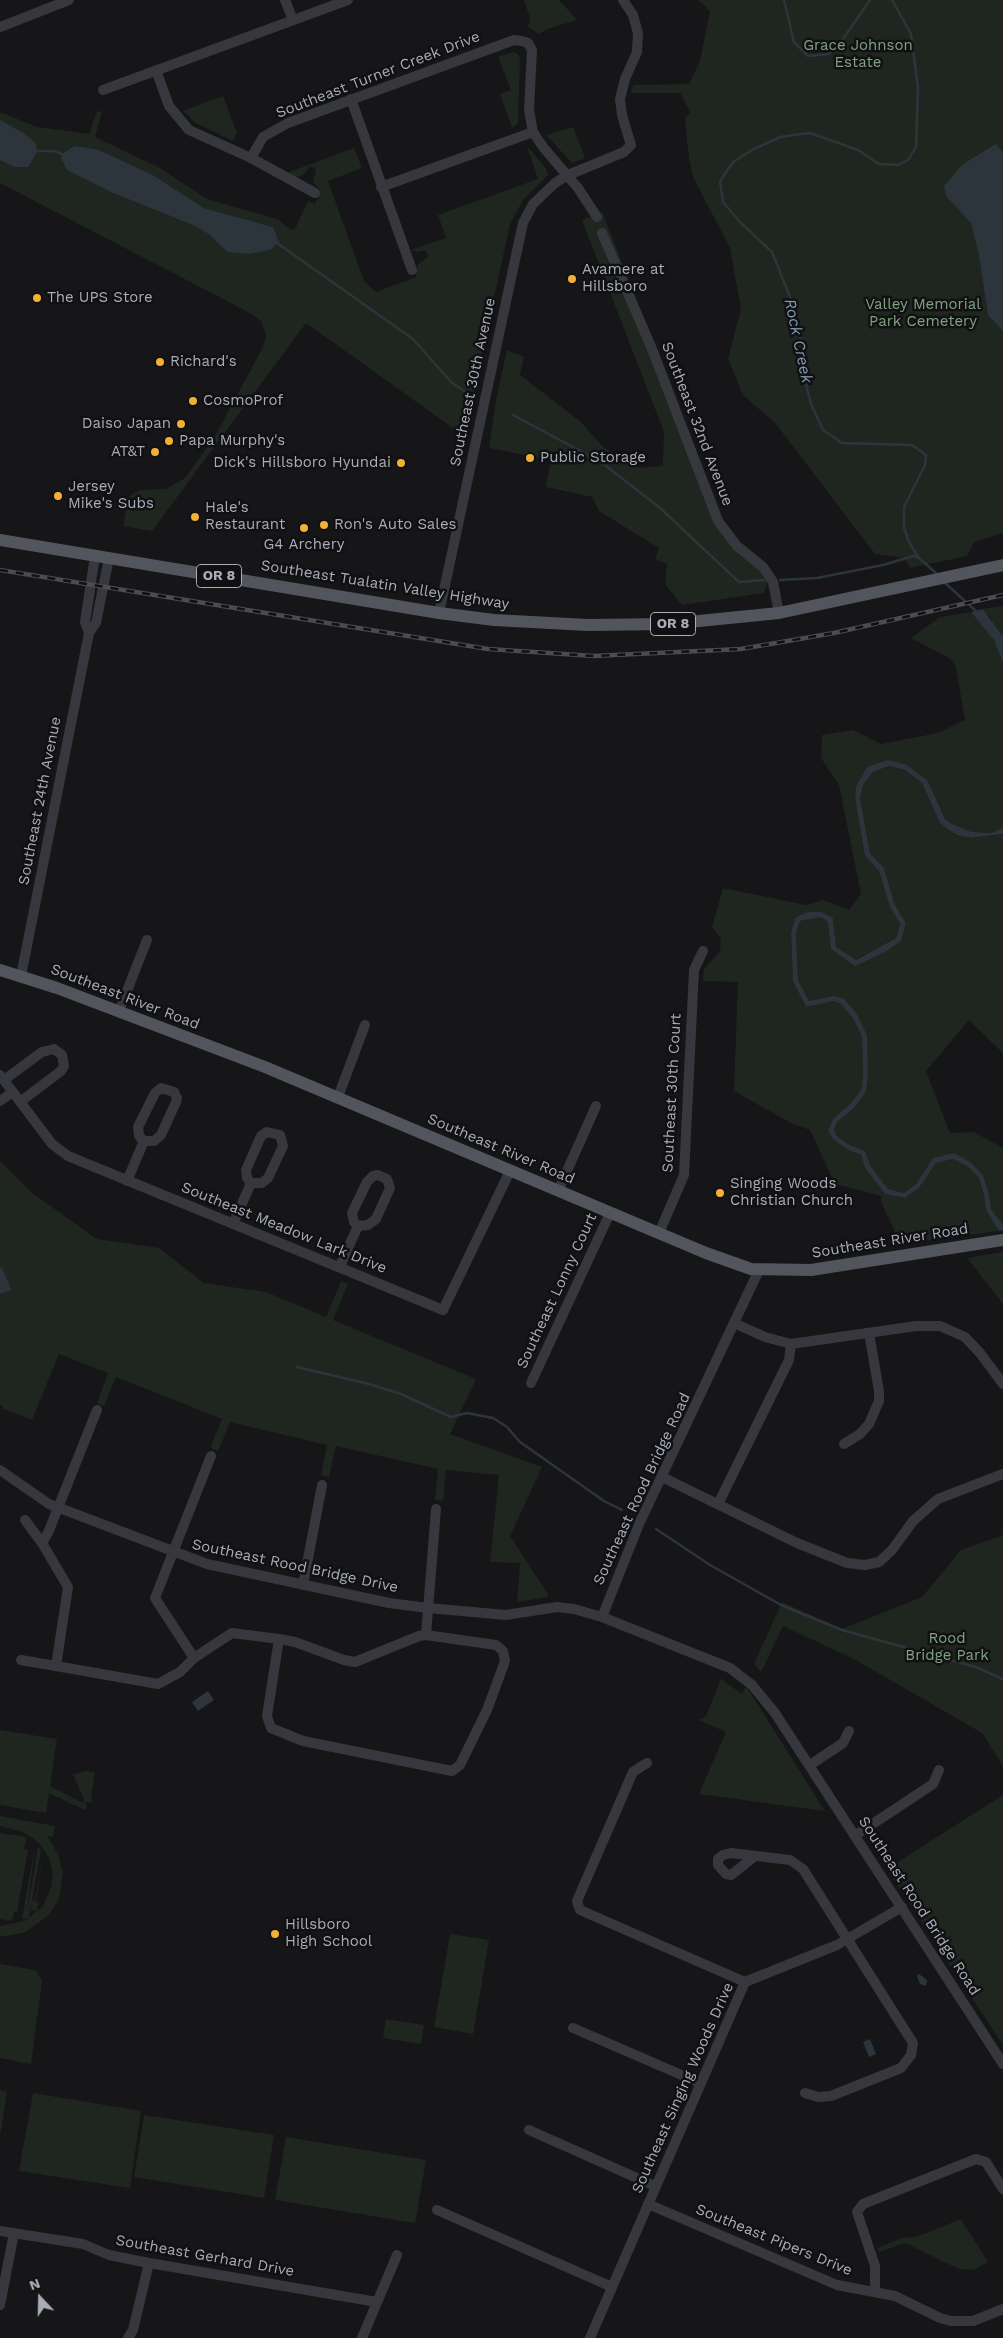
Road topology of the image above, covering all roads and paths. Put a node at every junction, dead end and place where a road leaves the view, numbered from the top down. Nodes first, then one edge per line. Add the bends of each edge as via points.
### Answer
1 (68, 0) edge
2 (285, 0) edge
3 (348, 0) edge
4 (623, 0) edge
5 (293, 20) junction
6 (0, 26) edge
7 (156, 70) junction
8 (103, 90) dead end
9 (351, 99) junction
10 (533, 132) junction
11 (252, 158) junction
12 (568, 175) junction
13 (381, 187) junction
14 (315, 193) dead end
15 (597, 218) dead end
16 (602, 233) dead end
17 (412, 270) dead end
18 (0, 540) edge
19 (96, 556) junction
20 (109, 558) junction
21 (1003, 565) edge
22 (779, 612) junction
23 (438, 613) junction
24 (88, 633) junction
25 (146, 940) dead end
26 (703, 951) dead end
27 (0, 970) edge
28 (20, 976) junction
29 (119, 1011) junction
30 (365, 1026) dead end
31 (2, 1078) edge
32 (13, 1092) junction
33 (338, 1097) junction
34 (0, 1101) edge
35 (20, 1102) junction
36 (596, 1106) dead end
37 (144, 1141) junction
38 (510, 1171) junction
39 (127, 1180) junction
40 (251, 1183) junction
41 (558, 1191) junction
42 (610, 1213) junction
43 (234, 1224) junction
44 (358, 1226) junction
45 (660, 1233) junction
46 (1003, 1240) edge
47 (340, 1266) junction
48 (759, 1270) junction
49 (734, 1324) junction
50 (869, 1334) junction
51 (791, 1344) junction
52 (530, 1383) dead end
53 (1003, 1384) edge
54 (97, 1410) dead end
55 (844, 1444) dead end
56 (212, 1456) dead end
57 (0, 1470) edge
58 (1003, 1474) edge
59 (662, 1477) junction
60 (322, 1485) dead end
61 (718, 1504) junction
62 (58, 1508) junction
63 (436, 1509) dead end
64 (25, 1520) dead end
65 (42, 1542) junction
66 (174, 1553) junction
67 (303, 1584) junction
68 (428, 1608) junction
69 (602, 1617) junction
70 (426, 1636) junction
71 (279, 1639) junction
72 (194, 1658) junction
73 (21, 1660) dead end
74 (56, 1666) junction
75 (849, 1731) dead end
76 (646, 1762) dead end
77 (810, 1765) junction
78 (939, 1770) dead end
79 (856, 1835) junction
80 (755, 1856) dead end
81 (902, 1907) junction
82 (848, 1940) junction
83 (745, 1982) junction
84 (574, 2028) dead end
85 (1003, 2064) edge
86 (700, 2083) junction
87 (805, 2093) dead end
88 (529, 2130) dead end
89 (655, 2186) junction
90 (1003, 2189) edge
91 (648, 2204) junction
92 (437, 2210) dead end
93 (0, 2231) edge
94 (14, 2233) junction
95 (397, 2255) dead end
96 (149, 2263) junction
97 (612, 2287) junction
98 (875, 2291) junction
99 (377, 2302) junction
100 (0, 2305) edge
101 (1003, 2309) edge
102 (128, 2338) edge
103 (362, 2338) edge
104 (590, 2338) edge

1 - 6 street
2 - 5 street
3 - 5 street
4 - 12 street, Southeast 30th Avenue via 633,15 638,33 637,52 620,98 631,146 624,152
5 - 7 street
7 - 8 street
7 - 11 street via 169,106 189,130
9 - 10 street, Southeast Turner Creek Drive via 514,40 528,43 532,50 529,110
9 - 11 street, Southeast Turner Creek Drive via 288,123 263,137
9 - 13 street
10 - 12 street
10 - 13 street
11 - 14 street
12 - 15 street
12 - 23 street, Southeast 30th Avenue via 539,196 521,229
13 - 17 street
16 - 22 street, Southeast 32nd Avenue via 652,349 718,521 731,540 763,567 773,582
18 - 19 main road, Southeast Tualatin Valley Highway / OR 8
19 - 20 main road, Southeast Tualatin Valley Highway / OR 8
19 - 24 street, Southeast 24th Avenue via 85,622
20 - 23 main road, Southeast Tualatin Valley Highway / OR 8
20 - 24 street, Southeast 24th Avenue via 96,623
21 - 22 main road, Southeast Tualatin Valley Highway / OR 8
22 - 23 main road, Southeast Tualatin Valley Highway / OR 8 via 709,621 629,625 545,624
24 - 28 street, Southeast 24th Avenue
25 - 29 street
26 - 45 street, Southeast 30th Court via 694,970 684,1175
27 - 28 main road, Southeast River Road
28 - 29 main road, Southeast River Road
29 - 33 main road, Southeast River Road
30 - 33 street
31 - 32 street, Southeast Meadow Lark Drive
31 - 35 street via 42,1052 54,1049 62,1055 64,1066 61,1071
32 - 34 street
32 - 35 street, Southeast Meadow Lark Drive
33 - 38 main road, Southeast River Road
35 - 39 street, Southeast Meadow Lark Drive via 60,1151
36 - 41 street
37 - 37 street via 154,1141 161,1135 176,1102 174,1092 161,1088 155,1093 138,1127 139,1136
37 - 39 street
38 - 41 main road, Southeast River Road
38 - 47 street, Southeast Meadow Lark Drive via 443,1310
39 - 43 street, Southeast Meadow Lark Drive
40 - 40 street via 262,1183 268,1178 283,1146 280,1136 267,1132 261,1136 246,1170
40 - 43 street
41 - 42 main road, Southeast River Road
42 - 45 main road, Southeast River Road
42 - 52 street, Southeast Lonny Court
43 - 47 street, Southeast Meadow Lark Drive
44 - 44 street via 352,1213 367,1182 378,1175 387,1179 390,1188 376,1219 368,1225
44 - 47 street
45 - 48 main road, Southeast River Road
46 - 48 main road, Southeast River Road via 811,1270
48 - 49 street, Southeast Rood Bridge Road
49 - 51 street
49 - 59 street, Southeast Rood Bridge Road
50 - 51 street
50 - 53 street via 927,1325 952,1330 965,1337
50 - 55 street via 879,1402 869,1424
51 - 61 street via 788,1360
54 - 62 street
56 - 66 street
57 - 62 street, Southeast Rood Bridge Drive
58 - 61 street via 938,1499 913,1520 880,1562 865,1565 847,1563 797,1543
59 - 61 street
59 - 69 street, Southeast Rood Bridge Road via 619,1570
60 - 67 street
62 - 65 street
62 - 66 street, Southeast Rood Bridge Drive
63 - 68 street
64 - 65 street
65 - 74 street via 68,1587
66 - 67 street, Southeast Rood Bridge Drive via 207,1564
66 - 72 street via 155,1598
67 - 68 street, Southeast Rood Bridge Drive
68 - 69 street, Southeast Rood Bridge Drive via 506,1615 564,1608
68 - 70 street
69 - 77 street, Southeast Rood Bridge Road via 717,1661 742,1676 763,1696
70 - 71 street via 355,1662
70 - 71 street via 496,1645 503,1651 504,1661 487,1710 460,1766 452,1770 303,1741 271,1728 267,1716
71 - 72 street via 232,1633
72 - 74 street via 180,1672 158,1684
73 - 74 street
75 - 77 street via 843,1743
76 - 83 street via 633,1772 577,1901 580,1910
77 - 79 street, Southeast Rood Bridge Road
78 - 79 street via 933,1784
79 - 81 street, Southeast Rood Bridge Road
80 - 82 street via 790,1860 803,1869
81 - 82 street, Southeast Singing Woods Drive
81 - 85 street, Southeast Rood Bridge Road
82 - 83 street, Southeast Singing Woods Drive
82 - 87 street via 912,2038 913,2049 901,2068 831,2096
83 - 86 street, Southeast Singing Woods Drive
84 - 86 street
86 - 89 street, Southeast Singing Woods Drive
88 - 89 street
89 - 91 street, Southeast Singing Woods Drive
90 - 98 street via 986,2162 976,2159 863,2204 857,2212 875,2266
91 - 97 street, Southeast Singing Woods Drive
91 - 98 street, Southeast Pipers Drive via 837,2285
92 - 97 street
93 - 94 street, Southeast Gerhard Drive
94 - 96 street, Southeast Gerhard Drive via 83,2244 109,2255
94 - 100 street
95 - 99 street
96 - 99 street, Southeast Gerhard Drive
96 - 102 street via 133,2330
97 - 104 street, Southeast Singing Woods Drive
98 - 101 street, Southeast Pipers Drive via 895,2296 951,2321 973,2321
99 - 103 street

